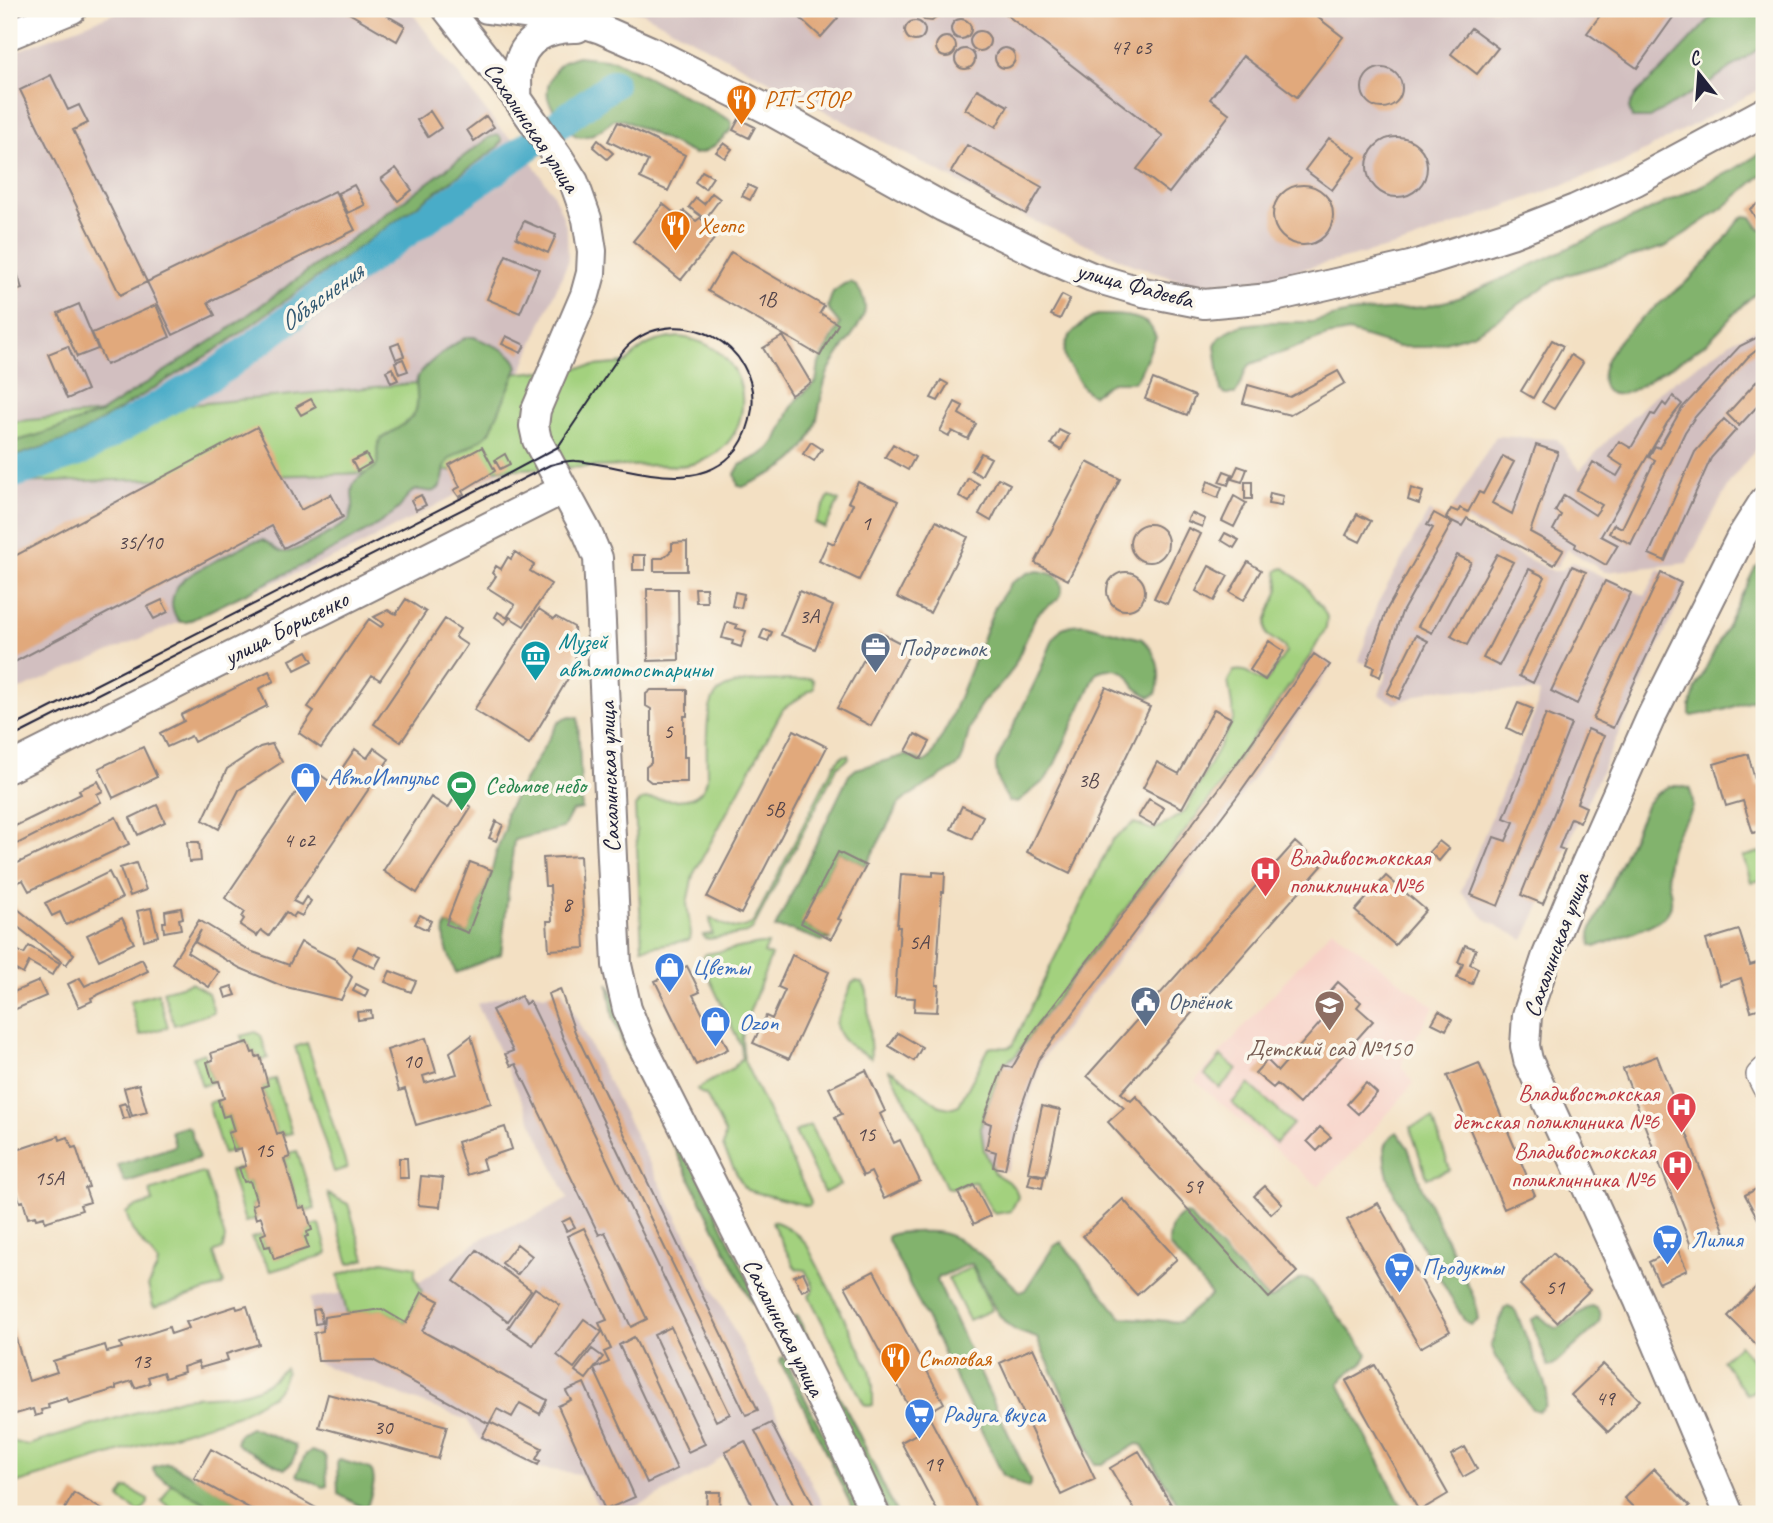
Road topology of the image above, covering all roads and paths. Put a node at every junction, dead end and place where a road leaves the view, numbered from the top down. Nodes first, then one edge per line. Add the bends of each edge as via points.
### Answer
1 (72, 9) edge
2 (447, 9) edge
3 (487, 9) edge
4 (601, 29) junction
5 (9, 35) edge
6 (517, 98) junction
7 (1764, 112) edge
8 (564, 489) junction
9 (1764, 501) edge
10 (9, 768) edge
11 (1764, 1069) edge
12 (1764, 1087) edge
13 (875, 1514) edge
14 (1729, 1514) edge

1 - 5 main road
2 - 6 main road, Сахалинская улица
3 - 4 main road, улица Фадеева via 576,21
4 - 6 main road via 570,27 531,40 518,69
4 - 7 main road, улица Фадеева via 769,110 943,207 1048,258 1092,278 1204,304 1270,298 1397,269 1511,233 1636,181
6 - 8 main road, Сахалинская улица via 574,182 583,202 592,251 585,295 536,410 534,426
8 - 10 main road, улица Борисенко
8 - 13 main road, Сахалинская улица via 587,531 600,568 617,965 627,1009
9 - 14 main road, Сахалинская улица via 1740,539 1651,717 1571,897 1527,1014 1525,1046
11 - 12 street via 1758,1075

